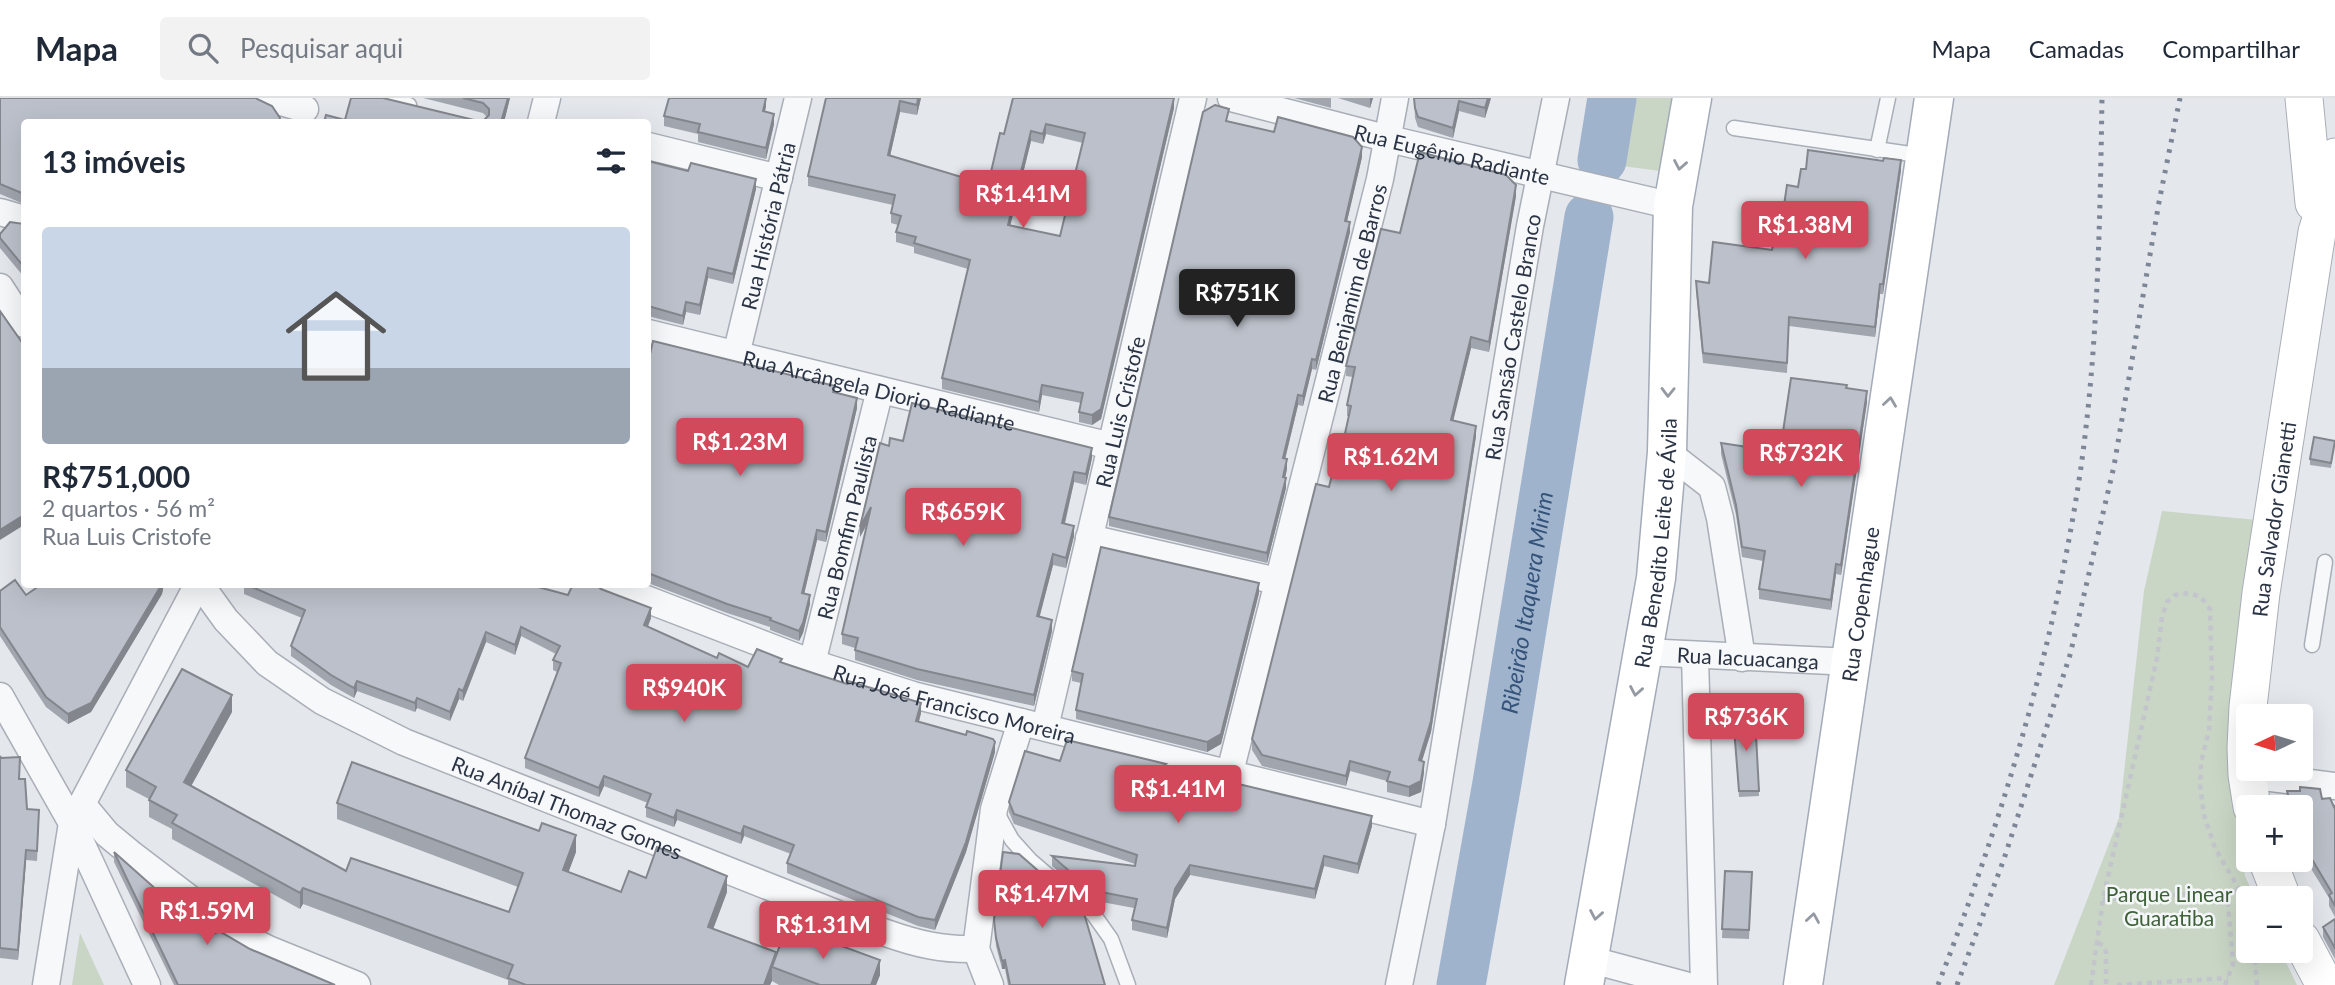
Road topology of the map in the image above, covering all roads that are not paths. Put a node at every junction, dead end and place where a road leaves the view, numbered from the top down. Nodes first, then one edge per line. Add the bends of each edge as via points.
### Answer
1 (268, 98) edge
2 (383, 98) edge
3 (799, 98) edge
4 (1194, 98) edge
5 (1395, 98) edge
6 (1556, 98) edge
7 (1692, 98) edge
8 (1888, 98) edge
9 (1934, 98) edge
10 (2304, 98) edge
11 (1239, 99) edge
12 (419, 107) edge
13 (305, 110) edge
14 (1734, 128) dead end
15 (1389, 139) junction
16 (651, 147) edge
17 (1877, 150) junction
18 (1925, 156) junction
19 (2335, 157) edge
20 (1551, 176) junction
21 (779, 178) junction
22 (1672, 206) junction
23 (0, 212) edge
24 (21, 218) edge
25 (2317, 232) junction
26 (0, 287) edge
27 (21, 319) edge
28 (651, 334) edge
29 (736, 355) junction
30 (880, 390) junction
31 (1111, 446) junction
32 (1667, 452) junction
33 (1089, 538) junction
34 (2325, 562) dead end
35 (1277, 581) junction
36 (197, 588) edge
37 (202, 588) edge
38 (617, 588) edge
39 (2312, 645) dead end
40 (1643, 652) junction
41 (1695, 656) junction
42 (1742, 657) junction
43 (1852, 662) junction
44 (812, 663) junction
45 (0, 696) edge
46 (1033, 724) junction
47 (1230, 772) junction
48 (2335, 786) edge
49 (2249, 791) edge
50 (994, 809) junction
51 (77, 813) junction
52 (1432, 824) junction
53 (976, 949) junction
54 (2313, 962) edge
55 (1586, 972) edge
56 (46, 985) edge
57 (147, 985) edge
58 (357, 985) edge
59 (990, 985) edge
60 (1128, 985) edge
61 (1399, 985) edge
62 (1685, 985) edge
63 (1704, 985) edge
64 (1803, 985) edge
65 (2325, 985) edge

1 - 13 street
2 - 12 lane
3 - 21 street, Rua História Pátria
4 - 31 street, Rua Luis Cristofe
5 - 15 street, Rua Benjamim de Barros
6 - 20 street, Rua Sansão Castelo Branco
7 -> 22 main road, Rua Benedito Leite de Ávila
8 - 17 lane
9 - 18 main road, Rua Copenhague
10 - 25 main road, Rua Salvador Gianetti
11 - 15 street, Rua Eugênio Radiante
14 - 17 lane
15 - 20 street, Rua Eugênio Radiante
15 - 35 street, Rua Benjamim de Barros
16 - 21 street
17 - 18 lane
43 -> 18 main road, Rua Copenhague
19 - 25 main road, Rua Salvador Gianetti via 2333,181
20 - 22 street, Rua Eugênio Radiante
20 - 52 street, Rua Sansão Castelo Branco via 1505,377
21 - 29 street, Rua História Pátria
22 -> 32 main road, Rua Benedito Leite de Ávila
23 - 24 street
25 - 49 main road, Rua Salvador Gianetti via 2261,593 2248,707
26 - 27 street
28 - 29 street, Rua Arcângela Diorio Radiante
29 - 30 street, Rua Arcângela Diorio Radiante
30 - 31 street, Rua Arcângela Diorio Radiante
30 - 44 street, Rua Bomfim Paulista
31 - 33 street, Rua Luis Cristofe
32 - 40 main road, Rua Benedito Leite de Ávila via 1656,578
32 - 42 street via 1712,487
33 - 35 street
33 - 46 street, Rua Luis Cristofe
34 - 39 lane
35 - 47 street, Rua Benjamim de Barros
36 - 51 street
37 - 53 street, Rua Aníbal Thomaz Gomes via 267,663 322,701 404,742 887,933 923,946
38 - 44 street, Rua José Francisco Moreira
40 - 41 street, Rua Iacuacanga
40 -> 55 main road, Rua Benedito Leite de Ávila
41 - 42 street, Rua Iacuacanga
41 - 63 street
42 - 43 street, Rua Iacuacanga
64 -> 43 main road, Rua Copenhague
44 - 46 street, Rua José Francisco Moreira via 913,695
45 - 51 street
46 - 47 street, Rua José Francisco Moreira
46 - 50 street, Rua Luis Cristofe
47 - 52 street, Rua José Francisco Moreira
48 - 49 street
50 - 53 street, Rua Luis Cristofe
50 - 60 lane via 1030,860 1094,915 1111,939
51 - 56 street
51 - 57 street
51 - 58 street via 231,930
52 - 61 street, Rua Sansão Castelo Branco
53 - 59 street
54 - 65 main road
55 - 62 street

